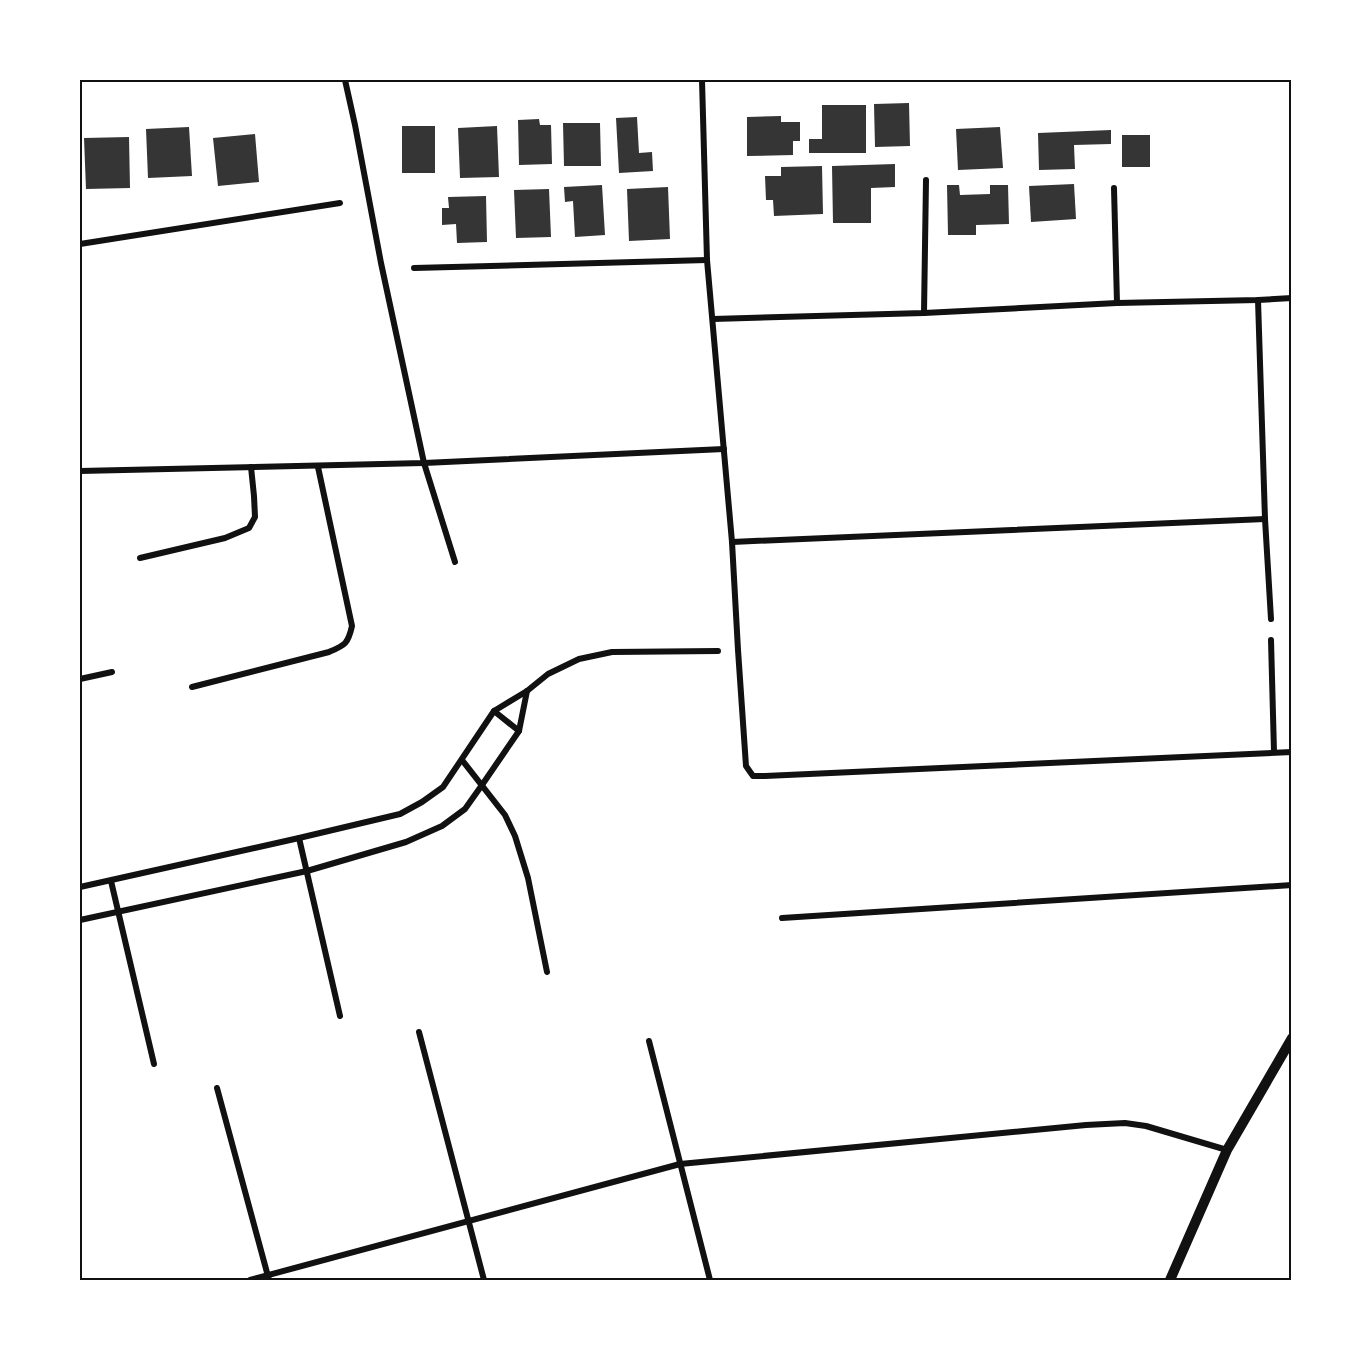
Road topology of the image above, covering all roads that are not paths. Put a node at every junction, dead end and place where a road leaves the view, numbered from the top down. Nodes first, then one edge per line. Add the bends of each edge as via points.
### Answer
1 (345, 80) edge
2 (702, 80) edge
3 (926, 180) dead end
4 (1114, 188) dead end
5 (340, 203) dead end
6 (80, 244) edge
7 (707, 260) junction
8 (414, 268) dead end
9 (1292, 298) edge
10 (1258, 300) junction
11 (1117, 303) junction
12 (924, 313) junction
13 (712, 320) junction
14 (724, 449) junction
15 (424, 463) junction
16 (318, 466) junction
17 (251, 467) junction
18 (80, 471) edge
19 (1265, 519) junction
20 (732, 542) junction
21 (140, 558) dead end
22 (455, 562) dead end
23 (1271, 619) dead end
24 (1272, 640) dead end
25 (718, 651) dead end
26 (112, 672) dead end
27 (80, 679) edge
28 (192, 687) dead end
29 (527, 691) junction
30 (494, 711) junction
31 (519, 731) junction
32 (1274, 752) junction
33 (1292, 752) edge
34 (462, 760) junction
35 (482, 785) junction
36 (299, 838) junction
37 (307, 871) junction
38 (111, 881) junction
39 (1292, 885) edge
40 (80, 887) edge
41 (118, 911) junction
42 (782, 918) dead end
43 (80, 920) edge
44 (547, 972) dead end
45 (340, 1016) dead end
46 (419, 1032) dead end
47 (649, 1041) dead end
48 (1290, 1044) edge
49 (154, 1064) dead end
50 (217, 1088) dead end
51 (1227, 1150) junction
52 (680, 1164) junction
53 (469, 1222) junction
54 (269, 1278) edge
55 (250, 1281) edge
56 (484, 1281) edge
57 (710, 1281) edge
58 (1170, 1281) edge

1 - 15 street
2 - 7 street
3 - 12 street
4 - 11 street
5 - 6 street
7 - 8 street
7 - 13 street
9 - 10 street
10 - 11 street
10 - 19 street
11 - 12 street
12 - 13 street
13 - 14 street
14 - 15 street
14 - 20 street
15 - 16 street
15 - 22 street
16 - 17 street
16 - 28 street via 352,626 349,638 343,646 329,652
17 - 18 street
17 - 21 street via 255,517 249,528 225,538
19 - 20 street
19 - 23 street
20 - 32 street via 746,766 753,776
24 - 32 street
25 - 29 street via 612,651 579,659 548,674
26 - 27 street
29 - 30 street
29 - 31 street
30 - 31 street
30 - 34 street
31 - 35 street
32 - 33 street
34 - 35 street
34 - 36 street via 443,787 399,814
35 - 37 street via 465,809 442,826 406,842
35 - 44 street via 505,815 514,836 528,878
36 - 37 street
36 - 38 street
37 - 41 street
37 - 45 street
38 - 40 street
38 - 41 street
39 - 42 street
41 - 43 street
41 - 49 street
46 - 53 street
47 - 52 street
48 - 51 street
50 - 54 street
51 - 52 street via 1125,1123
51 - 58 street
52 - 53 street
52 - 57 street
53 - 54 street
53 - 56 street
54 - 55 street

